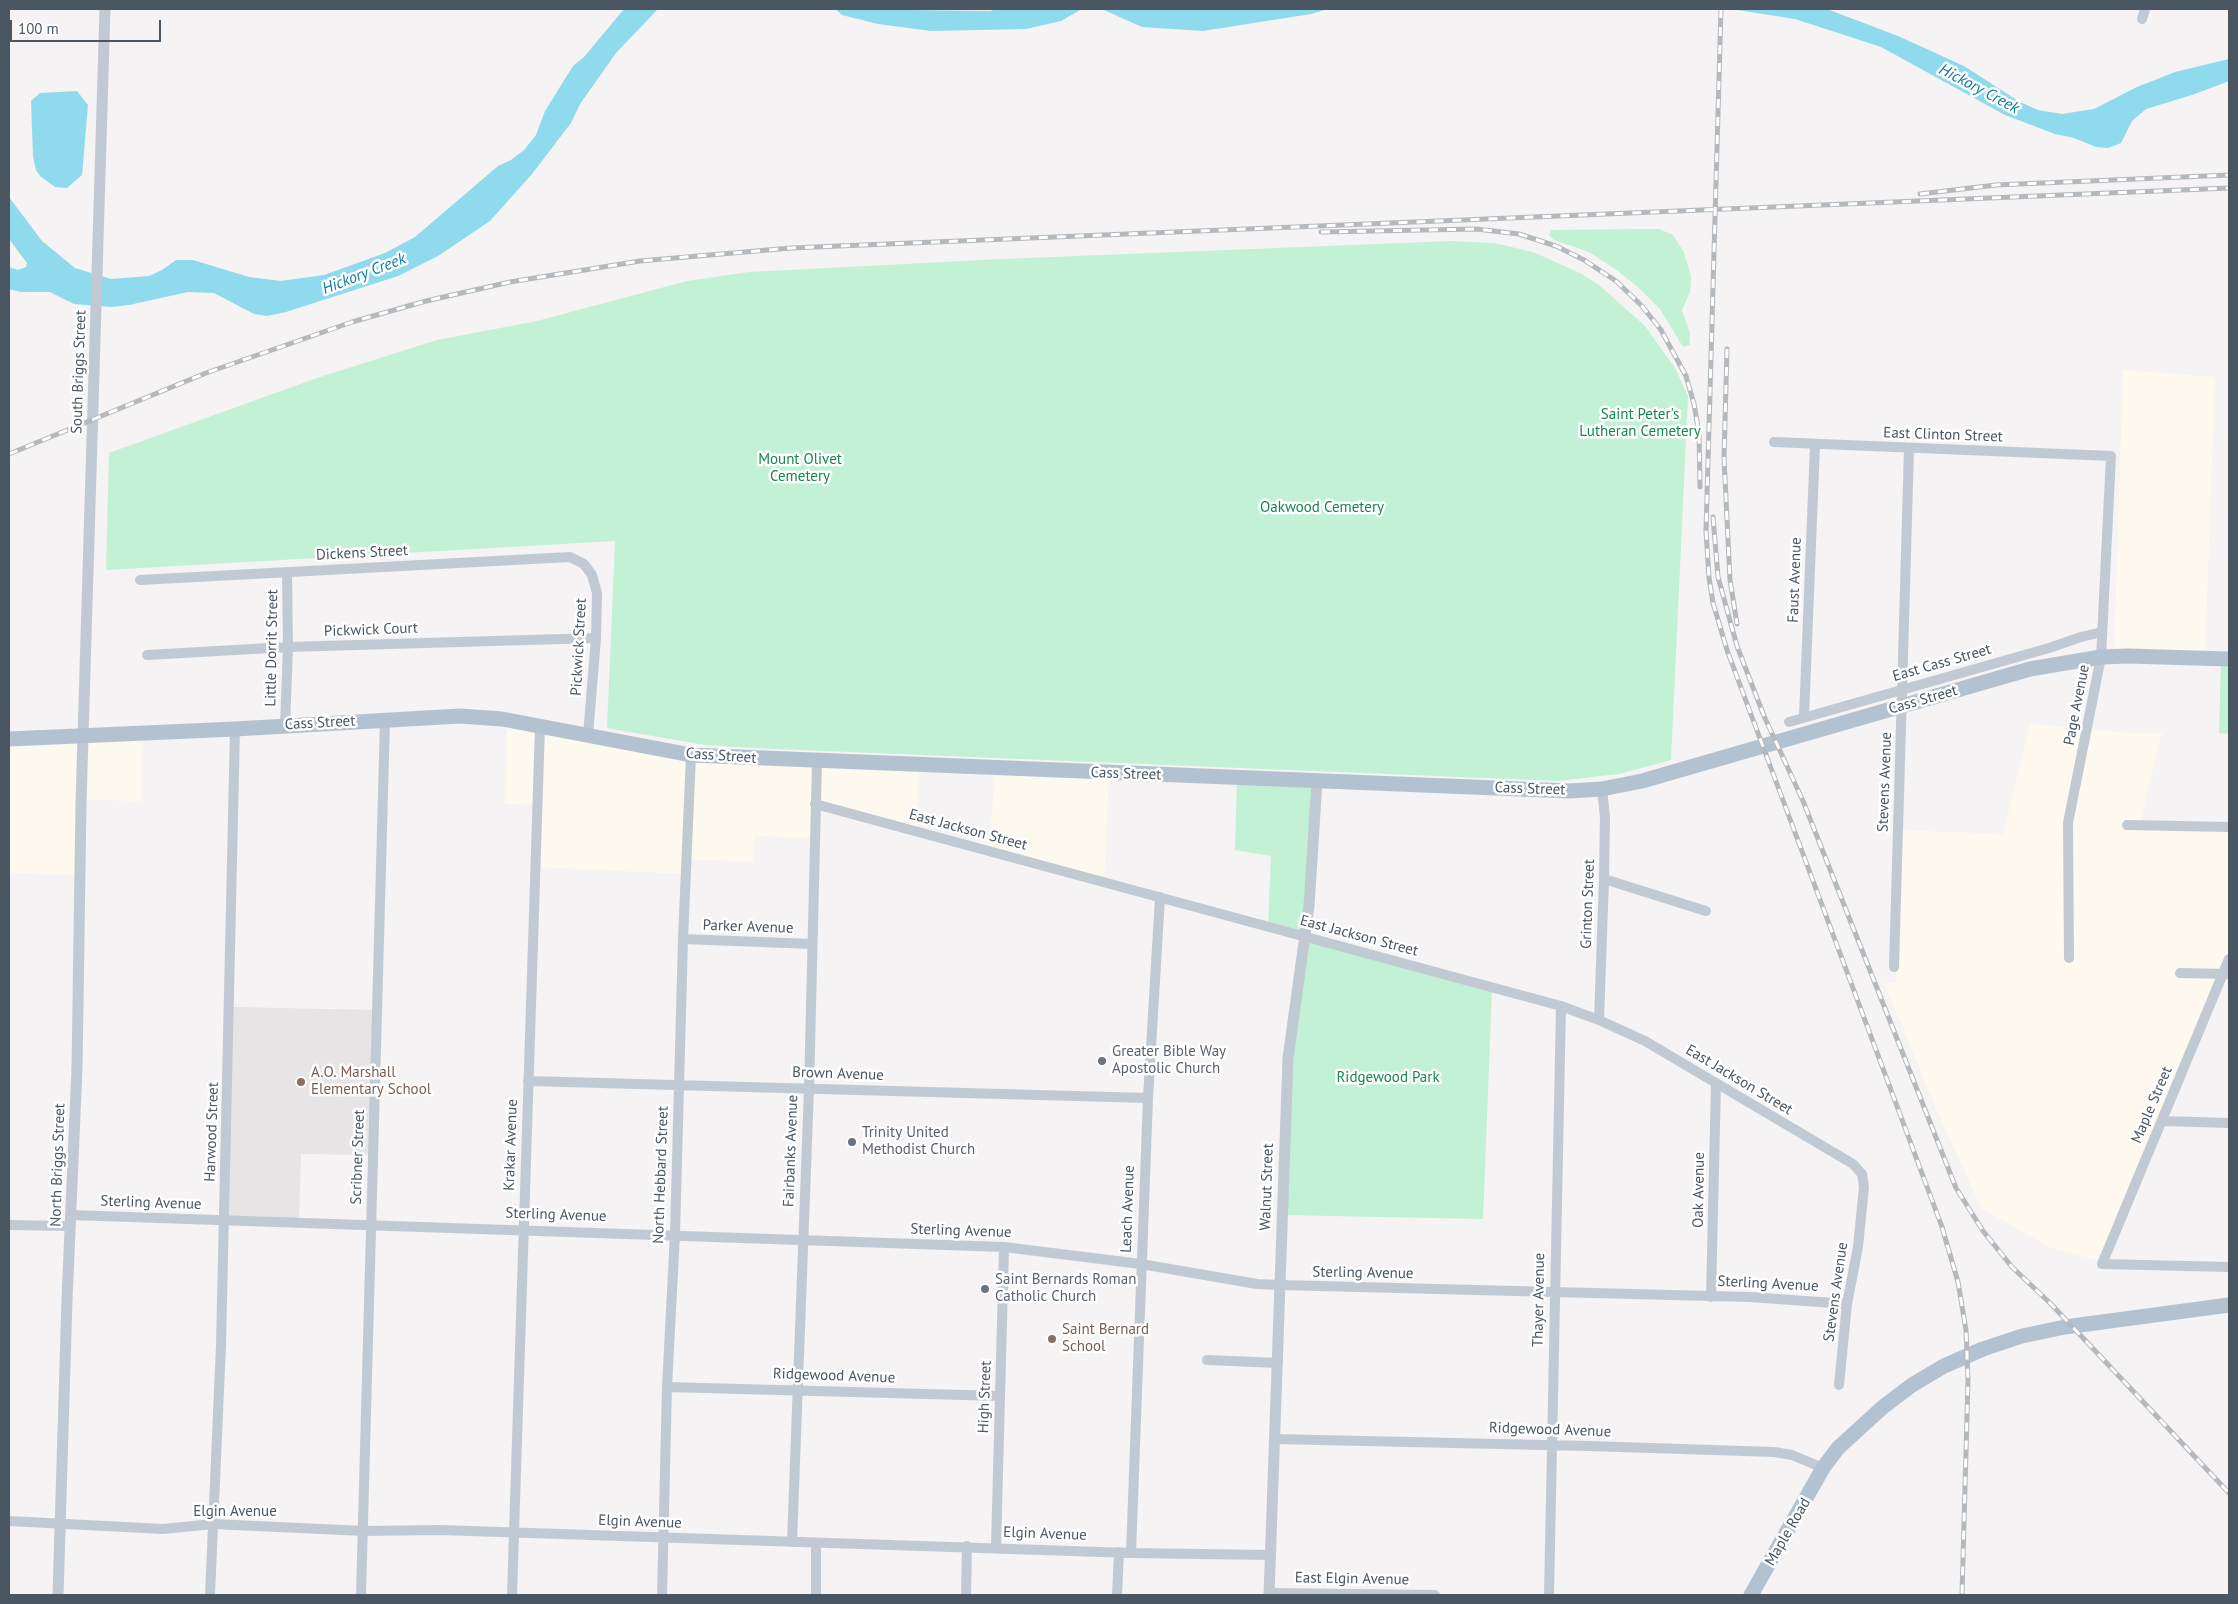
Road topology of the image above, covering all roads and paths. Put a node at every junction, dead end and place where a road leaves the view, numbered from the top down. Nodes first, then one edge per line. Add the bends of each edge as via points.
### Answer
1 (105, 9) edge
2 (1774, 442) dead end
3 (1815, 445) junction
4 (1909, 449) junction
5 (2111, 456) joint
6 (584, 564) joint
7 (287, 572) junction
8 (140, 580) dead end
9 (2102, 632) junction
10 (596, 638) junction
11 (288, 648) junction
12 (147, 655) dead end
13 (2096, 658) junction
14 (2229, 659) edge
15 (1903, 690) junction
16 (1804, 717) junction
17 (385, 720) junction
18 (1789, 722) dead end
19 (285, 725) junction
20 (540, 726) junction
21 (235, 729) junction
22 (588, 735) junction
23 (84, 736) junction
24 (9, 739) edge
25 (691, 755) junction
26 (817, 761) junction
27 (1316, 781) junction
28 (1609, 788) junction
29 (815, 804) junction
30 (2128, 825) dead end
31 (2229, 828) edge
32 (1604, 879) junction
33 (1160, 897) junction
34 (1706, 911) dead end
35 (1304, 937) junction
36 (683, 939) junction
37 (812, 944) junction
38 (2069, 958) dead end
39 (2229, 959) edge
40 (1894, 967) dead end
41 (2180, 973) dead end
42 (2226, 974) edge
43 (1561, 1006) junction
44 (1599, 1020) junction
45 (528, 1080) junction
46 (1716, 1083) junction
47 (679, 1084) junction
48 (809, 1088) junction
49 (1148, 1098) junction
50 (2162, 1121) junction
51 (2229, 1122) edge
52 (1862, 1174) joint
53 (71, 1220) junction
54 (224, 1220) junction
55 (9, 1225) edge
56 (371, 1226) junction
57 (523, 1229) junction
58 (675, 1234) junction
59 (803, 1240) junction
60 (1004, 1247) junction
61 (1141, 1264) junction
62 (2229, 1267) edge
63 (1280, 1285) junction
64 (1554, 1292) junction
65 (1711, 1297) junction
66 (1846, 1304) junction
67 (2229, 1304) edge
68 (1207, 1360) dead end
69 (1278, 1363) junction
70 (1839, 1385) dead end
71 (667, 1387) junction
72 (798, 1389) junction
73 (1000, 1396) junction
74 (1274, 1439) junction
75 (1551, 1445) junction
76 (1823, 1468) junction
77 (9, 1521) edge
78 (61, 1523) junction
79 (213, 1524) junction
80 (364, 1531) junction
81 (513, 1534) junction
82 (664, 1538) junction
83 (792, 1542) junction
84 (816, 1543) junction
85 (967, 1546) junction
86 (996, 1547) junction
87 (1119, 1552) junction
88 (1131, 1553) junction
89 (1270, 1555) junction
90 (1269, 1594) edge
91 (58, 1595) edge
92 (210, 1595) edge
93 (361, 1595) edge
94 (512, 1595) edge
95 (662, 1595) edge
96 (816, 1595) edge
97 (966, 1595) edge
98 (1118, 1595) edge
99 (1435, 1595) edge
100 (1549, 1595) edge
101 (1751, 1595) edge

1 - 23 street, South Briggs Street
2 - 3 street, East Clinton Street
3 - 4 street, East Clinton Street
3 - 16 street, Faust Avenue
4 - 5 street, East Clinton Street
4 - 15 street, Stevens Avenue
5 - 9 street, Page Avenue
6 - 7 street, Dickens Street via 570,557 557,557
6 - 10 street, Pickwick Street via 592,575 597,593
7 - 8 street, Dickens Street
7 - 11 street, Little Dorrit Street
9 - 13 street, Page Avenue
9 - 15 street, East Cass Street
10 - 11 street, Pickwick Court
10 - 22 street, Pickwick Street
11 - 12 street, Pickwick Court
11 - 19 street, Little Dorrit Street
13 - 14 main road, Cass Street
13 - 28 main road, Cass Street via 2030,669
13 - 38 street, Page Avenue via 2068,823
15 - 16 street, East Cass Street
15 - 40 street, Stevens Avenue
16 - 18 street, East Cass Street
17 - 19 main road, Cass Street
17 - 20 main road, Cass Street via 460,716
17 - 56 street, Scribner Street
19 - 21 main road, Cass Street
20 - 22 main road, Cass Street
20 - 45 street, Krakar Avenue
21 - 23 main road, Cass Street
21 - 54 street, Harwood Street
22 - 25 main road, Cass Street
23 - 24 main road, Cass Street
23 - 53 street, North Briggs Street
25 - 26 main road, Cass Street
25 - 36 street, North Hebbard Street
26 - 27 main road, Cass Street
26 - 29 street, Fairbanks Avenue
27 - 28 main road, Cass Street via 1569,790
27 - 35 street, Walnut Street via 1310,906
28 - 32 street, Grinton Street
29 - 33 street, East Jackson Street
29 - 37 street, Fairbanks Avenue
30 - 31 street
32 - 34 street
32 - 44 street, Grinton Street
33 - 35 street, East Jackson Street
33 - 49 street, Leach Avenue
35 - 43 street, East Jackson Street
35 - 63 street, Walnut Street via 1288,1058
36 - 37 street, Parker Avenue
36 - 47 street, North Hebbard Street
37 - 48 street, Fairbanks Avenue
39 - 42 street, Maple Street
41 - 42 street
42 - 50 street, Maple Street
43 - 44 street, East Jackson Street
43 - 64 street, Thayer Avenue
44 - 46 street, East Jackson Street via 1644,1041
45 - 47 street, Brown Avenue
45 - 57 street, Krakar Avenue
46 - 52 street, East Jackson Street via 1853,1164
46 - 65 street, Oak Avenue
47 - 48 street, Brown Avenue
47 - 58 street, North Hebbard Street
48 - 49 street, Brown Avenue
48 - 59 street, Fairbanks Avenue
49 - 61 street, Leach Avenue
50 - 51 street
50 - 62 street, Maple Street via 2102,1264
52 - 66 street, Stevens Avenue via 1864,1187 1858,1247
53 - 54 street, Sterling Avenue
53 - 55 street, Sterling Avenue
53 - 78 street, North Briggs Street
54 - 56 street, Sterling Avenue
54 - 79 street, Harwood Street
56 - 57 street, Sterling Avenue
56 - 80 street, Scribner Street
57 - 58 street, Sterling Avenue
57 - 81 street, Krakar Avenue
58 - 59 street, Sterling Avenue
58 - 71 street, North Hebbard Street
59 - 60 street, Sterling Avenue
59 - 72 street, Fairbanks Avenue
60 - 61 street, Sterling Avenue
60 - 73 street, High Street
61 - 63 street, Sterling Avenue via 1256,1284
61 - 88 street, Leach Avenue
63 - 64 street, Sterling Avenue
63 - 69 street, Walnut Street
64 - 65 street, Sterling Avenue
64 - 75 street, Thayer Avenue
65 - 66 street, Sterling Avenue
66 - 70 street, Stevens Avenue
67 - 76 main road, Maple Road via 2031,1334 1984,1348 1912,1385 1838,1448
68 - 69 street
69 - 74 street, Walnut Street
71 - 72 street, Ridgewood Avenue
71 - 82 street, North Hebbard Street
72 - 73 street, Ridgewood Avenue
72 - 83 street, Fairbanks Avenue
73 - 86 street, High Street
74 - 75 street, Ridgewood Avenue
74 - 89 street, Walnut Street
75 - 76 street, Ridgewood Avenue via 1774,1452 1792,1455
75 - 100 street, Thayer Avenue
76 - 101 main road, Maple Road
77 - 78 street, Elgin Avenue
78 - 79 street, Elgin Avenue via 163,1529
78 - 91 street, North Briggs Street
79 - 80 street, Elgin Avenue
79 - 92 street, Harwood Street
80 - 81 street, Elgin Avenue via 440,1530
80 - 93 street, Scribner Street
81 - 82 street, Elgin Avenue
81 - 94 street, Krakar Avenue
82 - 83 street, Elgin Avenue
82 - 95 street, North Hebbard Street
83 - 84 street, Elgin Avenue
84 - 85 street, Elgin Avenue
84 - 96 street
85 - 86 street, Elgin Avenue
85 - 97 street
86 - 87 street, Elgin Avenue
87 - 88 street, Elgin Avenue
87 - 98 street
88 - 89 street, Elgin Avenue
89 - 90 street, Walnut Street
90 - 99 street, East Elgin Avenue

